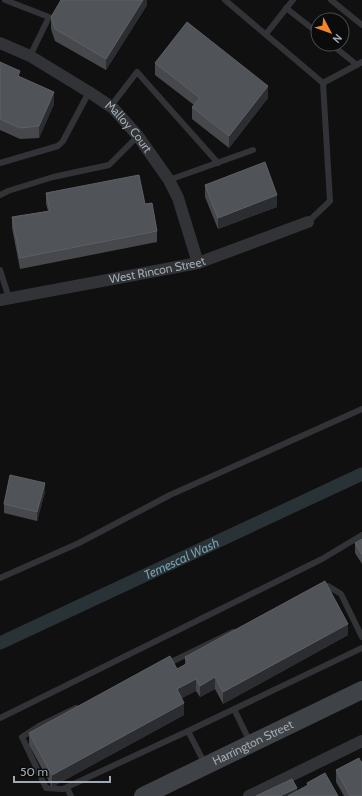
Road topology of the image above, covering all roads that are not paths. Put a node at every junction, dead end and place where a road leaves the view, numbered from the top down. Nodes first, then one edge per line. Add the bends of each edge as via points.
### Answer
1 (5, 0) edge
2 (225, 0) edge
3 (293, 0) edge
4 (331, 0) edge
5 (286, 8) junction
6 (362, 25) edge
7 (310, 27) edge
8 (266, 34) junction
9 (0, 43) edge
10 (344, 52) edge
11 (30, 56) junction
12 (360, 63) edge
13 (323, 83) junction
14 (89, 92) junction
15 (110, 106) junction
16 (138, 136) junction
17 (253, 150) dead end
18 (0, 163) edge
19 (218, 163) junction
20 (169, 180) junction
21 (0, 194) edge
22 (308, 222) joint
23 (198, 263) junction
24 (0, 270) edge
25 (5, 299) edge
26 (362, 409) edge
27 (362, 535) edge
28 (0, 578) edge
29 (314, 593) edge
30 (236, 630) edge
31 (362, 637) edge
32 (362, 648) edge
33 (158, 668) edge
34 (362, 690) edge
35 (81, 706) edge
36 (234, 709) junction
37 (0, 718) edge
38 (188, 731) junction
39 (362, 741) edge
40 (251, 744) junction
41 (206, 765) junction
42 (67, 788) junction
43 (71, 796) edge
44 (143, 796) edge
45 (249, 796) edge

1 - 11 lane via 49,18
2 - 8 lane
3 - 5 lane
4 - 6 lane
5 - 7 lane
5 - 8 lane
8 - 13 lane
9 - 11 street, Malloy Court
10 - 12 lane
11 - 14 street, Malloy Court
12 - 13 lane
13 - 22 lane via 330,202
14 - 15 street, Malloy Court
14 - 18 lane via 58,146
15 - 16 street, Malloy Court
15 - 19 lane via 137,72
16 - 20 street, Malloy Court
16 - 21 lane via 109,165 53,177
17 - 19 lane
19 - 20 lane
20 - 23 street, Malloy Court via 178,198
22 - 23 street, West Rincon Street
23 - 25 street, West Rincon Street
24 - 25 lane
26 - 28 lane via 170,495 79,542
27 - 37 lane via 322,559
29 - 31 lane via 328,586 341,594
30 - 33 lane
32 - 36 lane
34 - 40 street, Harrington Street
35 - 42 lane via 22,737 46,788
36 - 38 lane
36 - 40 lane
38 - 41 lane
38 - 42 lane
39 - 45 street
40 - 41 street, Harrington Street
41 - 44 street, Harrington Street
42 - 43 lane

